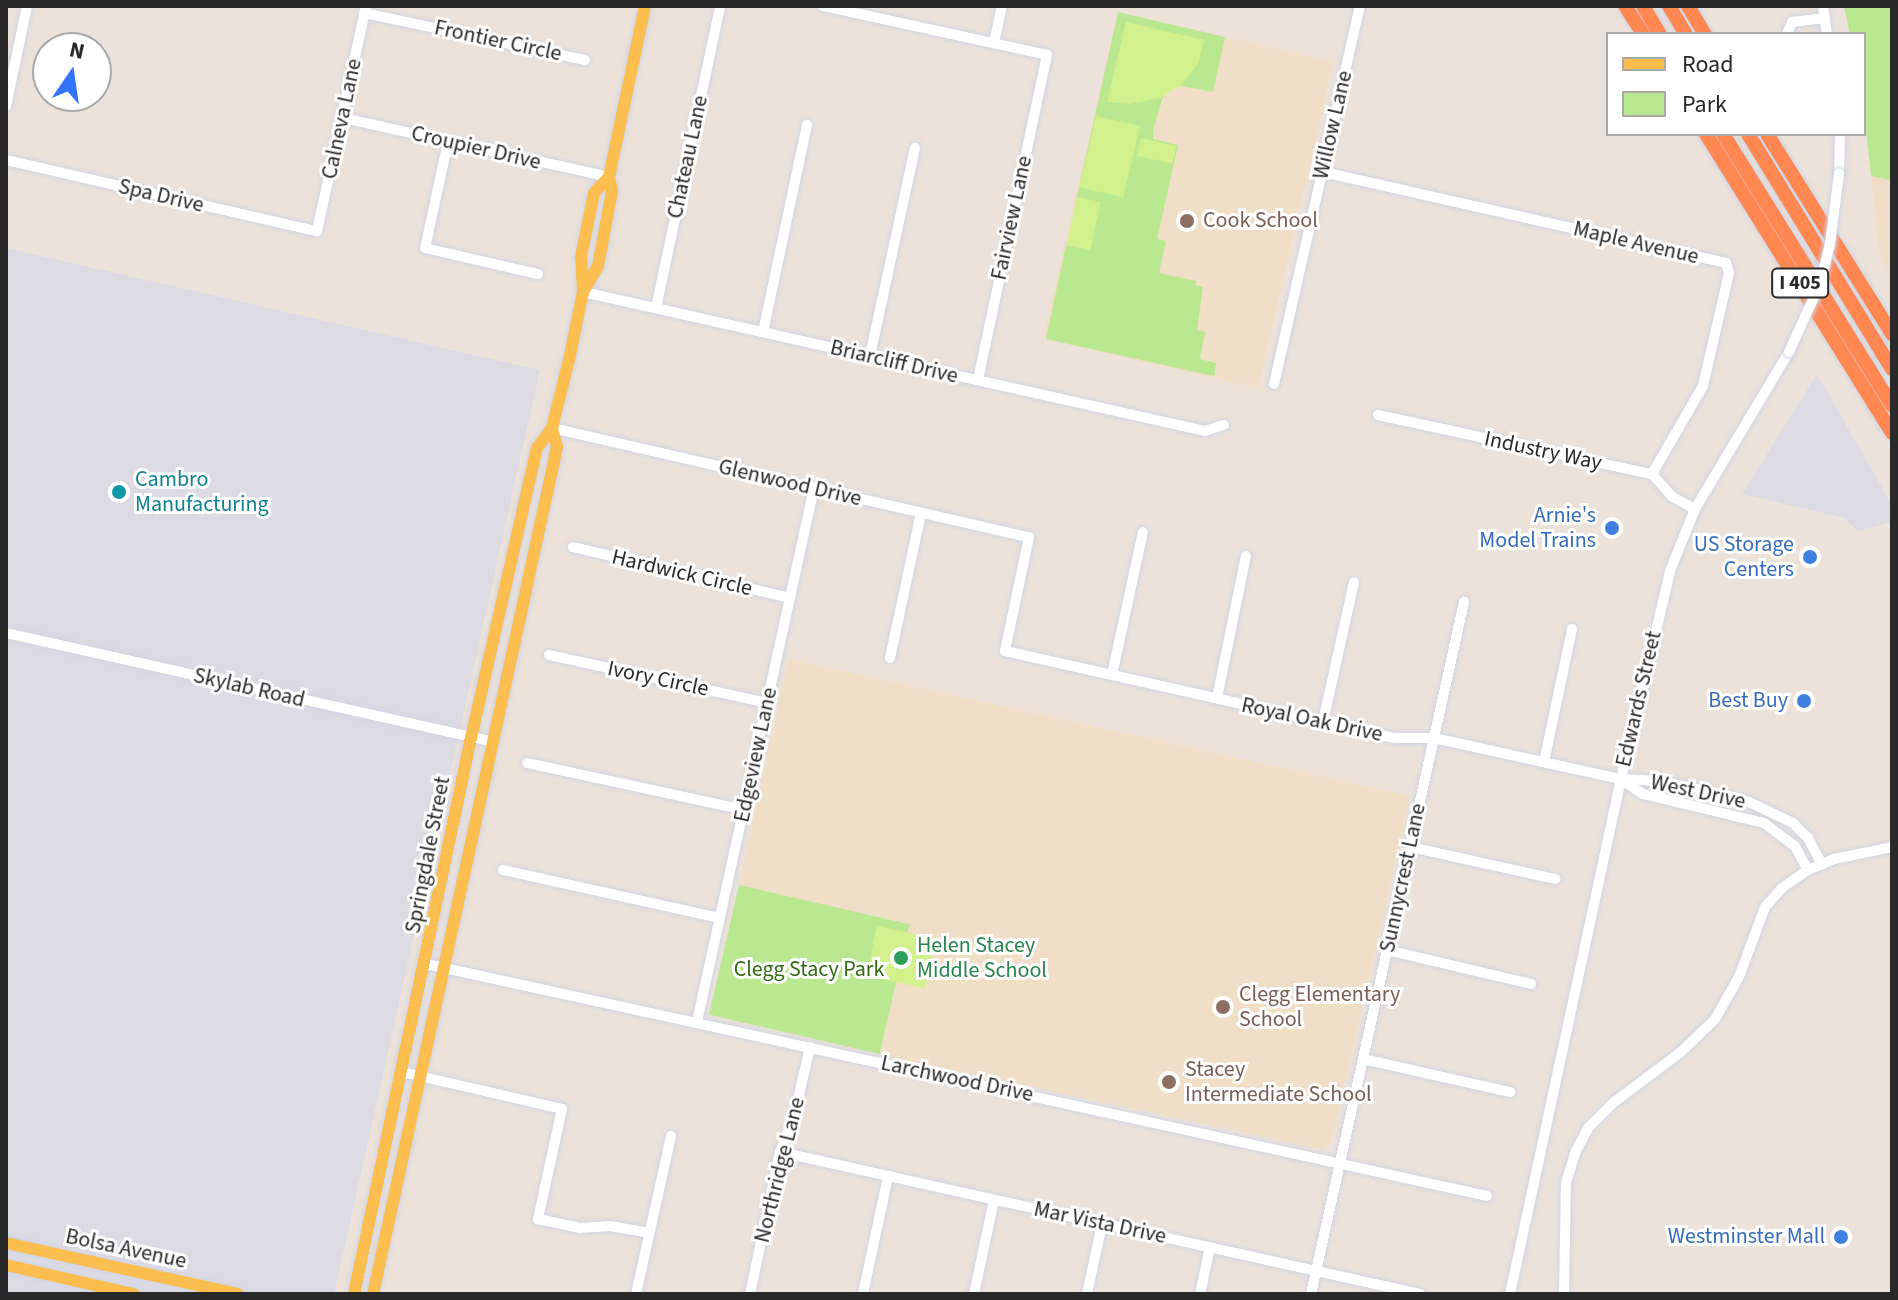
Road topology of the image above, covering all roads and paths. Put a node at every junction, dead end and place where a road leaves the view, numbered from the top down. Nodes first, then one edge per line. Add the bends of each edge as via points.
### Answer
1 (27, 6) edge
2 (645, 6) edge
3 (720, 6) edge
4 (823, 6) edge
5 (1002, 6) edge
6 (1625, 6) edge
7 (1643, 6) edge
8 (1669, 6) edge
9 (1688, 6) edge
10 (1823, 6) edge
11 (1357, 7) edge
12 (365, 10) edge
13 (1825, 18) junction
14 (1642, 32) edge
15 (1659, 32) edge
16 (1685, 32) edge
17 (1704, 32) edge
18 (1788, 32) edge
19 (1827, 32) edge
20 (994, 43) junction
21 (6, 45) edge
22 (17, 49) junction
23 (585, 60) dead end
24 (6, 106) edge
25 (343, 118) junction
26 (807, 125) dead end
27 (1707, 136) edge
28 (1724, 136) edge
29 (1749, 136) edge
30 (1768, 136) edge
31 (1840, 136) edge
32 (448, 142) junction
33 (915, 148) dead end
34 (6, 160) edge
35 (1323, 172) junction
36 (609, 177) junction
37 (317, 231) joint
38 (538, 274) dead end
39 (583, 292) junction
40 (656, 308) junction
41 (763, 332) junction
42 (1892, 334) edge
43 (870, 356) junction
44 (1892, 369) edge
45 (978, 380) junction
46 (1274, 384) dead end
47 (1892, 406) edge
48 (1378, 415) dead end
49 (1224, 425) dead end
50 (552, 428) junction
51 (1892, 433) edge
52 (533, 471) junction
53 (1652, 474) junction
54 (547, 486) junction
55 (814, 488) junction
56 (1695, 509) junction
57 (921, 513) junction
58 (1143, 532) dead end
59 (573, 547) dead end
60 (1246, 556) dead end
61 (1354, 582) dead end
62 (790, 598) junction
63 (1464, 602) dead end
64 (1572, 629) dead end
65 (6, 633) edge
66 (1005, 651) joint
67 (549, 655) dead end
68 (890, 658) dead end
69 (1112, 675) junction
70 (1217, 698) junction
71 (767, 703) junction
72 (1323, 722) junction
73 (471, 738) junction
74 (1434, 738) junction
75 (492, 742) junction
76 (1544, 762) junction
77 (527, 763) dead end
78 (1621, 779) junction
79 (744, 810) junction
80 (1410, 847) junction
81 (1892, 847) edge
82 (1822, 864) junction
83 (503, 870) dead end
84 (1808, 870) junction
85 (1556, 879) dead end
86 (720, 918) junction
87 (1387, 950) junction
88 (426, 964) junction
89 (444, 966) junction
90 (1531, 984) dead end
91 (697, 1022) junction
92 (810, 1047) junction
93 (1363, 1059) junction
94 (402, 1072) junction
95 (419, 1076) junction
96 (1510, 1092) dead end
97 (671, 1136) dead end
98 (780, 1152) junction
99 (1340, 1164) junction
100 (888, 1176) junction
101 (1487, 1196) dead end
102 (994, 1200) junction
103 (1102, 1224) junction
104 (649, 1233) junction
105 (6, 1243) edge
106 (1210, 1247) junction
107 (6, 1265) edge
108 (133, 1271) junction
109 (1316, 1271) junction
110 (48, 1275) junction
111 (134, 1294) edge
112 (237, 1294) edge
113 (354, 1294) edge
114 (373, 1294) edge
115 (636, 1294) edge
116 (750, 1294) edge
117 (863, 1294) edge
118 (974, 1294) edge
119 (1087, 1294) edge
120 (1200, 1294) edge
121 (1311, 1294) edge
122 (1420, 1294) edge
123 (1510, 1294) edge
124 (1564, 1294) edge

1 - 22 street
2 - 36 main road, Springdale Street
3 - 40 street, Chateau Lane
4 - 20 street
5 - 20 street
6 - 14 highway
7 - 15 highway
8 - 16 highway
9 - 17 highway
10 - 13 street
11 - 35 street, Willow Lane
12 - 23 street, Frontier Circle
12 - 25 street, Calneva Lane
13 - 18 street via 1792,22
13 - 19 street
20 - 45 street, Fairview Lane via 1047,55
21 - 22 street
22 - 24 street
25 - 32 street, Croupier Drive
25 - 37 street, Calneva Lane
26 - 41 street
27 - 51 highway, I 405
28 - 47 highway
29 - 44 highway
30 - 42 highway, I 405
31 - 56 street, Edwards Street, bridge via 1830,244 1820,284 1789,352
32 - 36 street, Croupier Drive
32 - 38 street via 425,248
33 - 43 street
34 - 37 street, Spa Drive
35 - 46 street, Willow Lane
35 - 53 street, Maple Avenue via 1726,263 1729,273 1703,386
36 - 39 main road, Springdale Street via 594,193 581,257
39 - 40 street, Briarcliff Drive
39 - 50 main road, Springdale Street
40 - 41 street, Briarcliff Drive
41 - 43 street, Briarcliff Drive
43 - 45 street, Briarcliff Drive
45 - 49 street, Briarcliff Drive via 1205,431
48 - 53 street, Industry Way
50 - 52 main road, Springdale Street via 537,448
50 - 54 main road, Springdale Street via 557,447
50 - 55 street, Glenwood Drive
52 - 54 main road
52 - 73 main road, Springdale Street
53 - 56 street via 1673,497
54 - 75 main road, Springdale Street
55 - 57 street, Glenwood Drive
55 - 62 street, Edgeview Lane
56 - 78 street, Edwards Street via 1670,571
57 - 66 street, Glenwood Drive via 1029,537
57 - 68 street
58 - 69 street
59 - 62 street, Hardwick Circle
60 - 70 street
61 - 72 street
62 - 71 street, Edgeview Lane
63 - 74 street, Sunnycrest Lane
64 - 76 street
65 - 73 street, Skylab Road
66 - 69 street, Royal Oak Drive
67 - 71 street, Ivory Circle
69 - 70 street, Royal Oak Drive
70 - 72 street, Royal Oak Drive
71 - 79 street, Edgeview Lane
72 - 74 street, Royal Oak Drive via 1395,738
73 - 75 street, Skylab Road
73 - 88 main road, Springdale Street
74 - 76 street, Royal Oak Drive
74 - 80 street, Sunnycrest Lane
75 - 89 main road, Springdale Street
76 - 78 street, Royal Oak Drive
77 - 79 street
78 - 82 street, West Drive via 1662,781 1766,808 1808,838
78 - 84 street, West Drive via 1643,794 1764,823 1795,846
78 - 123 street, Edwards Street
79 - 86 street, Edgeview Lane
80 - 85 street
80 - 87 street, Sunnycrest Lane
81 - 82 street
82 - 84 street
83 - 86 street
84 - 124 street via 1765,907 1739,977 1715,1019 1608,1107 1582,1138 1566,1183
86 - 91 street, Edgeview Lane
87 - 90 street
87 - 93 street, Sunnycrest Lane
88 - 89 street, Larchwood Drive
88 - 94 main road, Springdale Street
89 - 91 street, Larchwood Drive
89 - 95 main road, Springdale Street
91 - 92 street, Larchwood Drive
92 - 98 street, Northridge Lane
92 - 99 street, Larchwood Drive
93 - 96 street
93 - 99 street, Sunnycrest Lane
94 - 95 street
94 - 113 main road, Springdale Street
95 - 104 street via 562,1109 538,1219
95 - 114 main road, Springdale Street
97 - 104 street
98 - 100 street, Mar Vista Drive
98 - 116 street, Northridge Lane
99 - 101 street, Larchwood Drive
99 - 109 street, Sunnycrest Lane
100 - 102 street, Mar Vista Drive
100 - 117 street
102 - 103 street, Mar Vista Drive
102 - 118 street
103 - 106 street, Mar Vista Drive
103 - 119 street
104 - 115 street
105 - 108 main road, Bolsa Avenue
106 - 109 street, Mar Vista Drive
106 - 120 street
107 - 110 main road, Bolsa Avenue
108 - 110 main road via 118,1277 62,1263
108 - 112 main road, Bolsa Avenue
109 - 121 street, Sunnycrest Lane
109 - 122 street, Mar Vista Drive
110 - 111 main road, Bolsa Avenue

